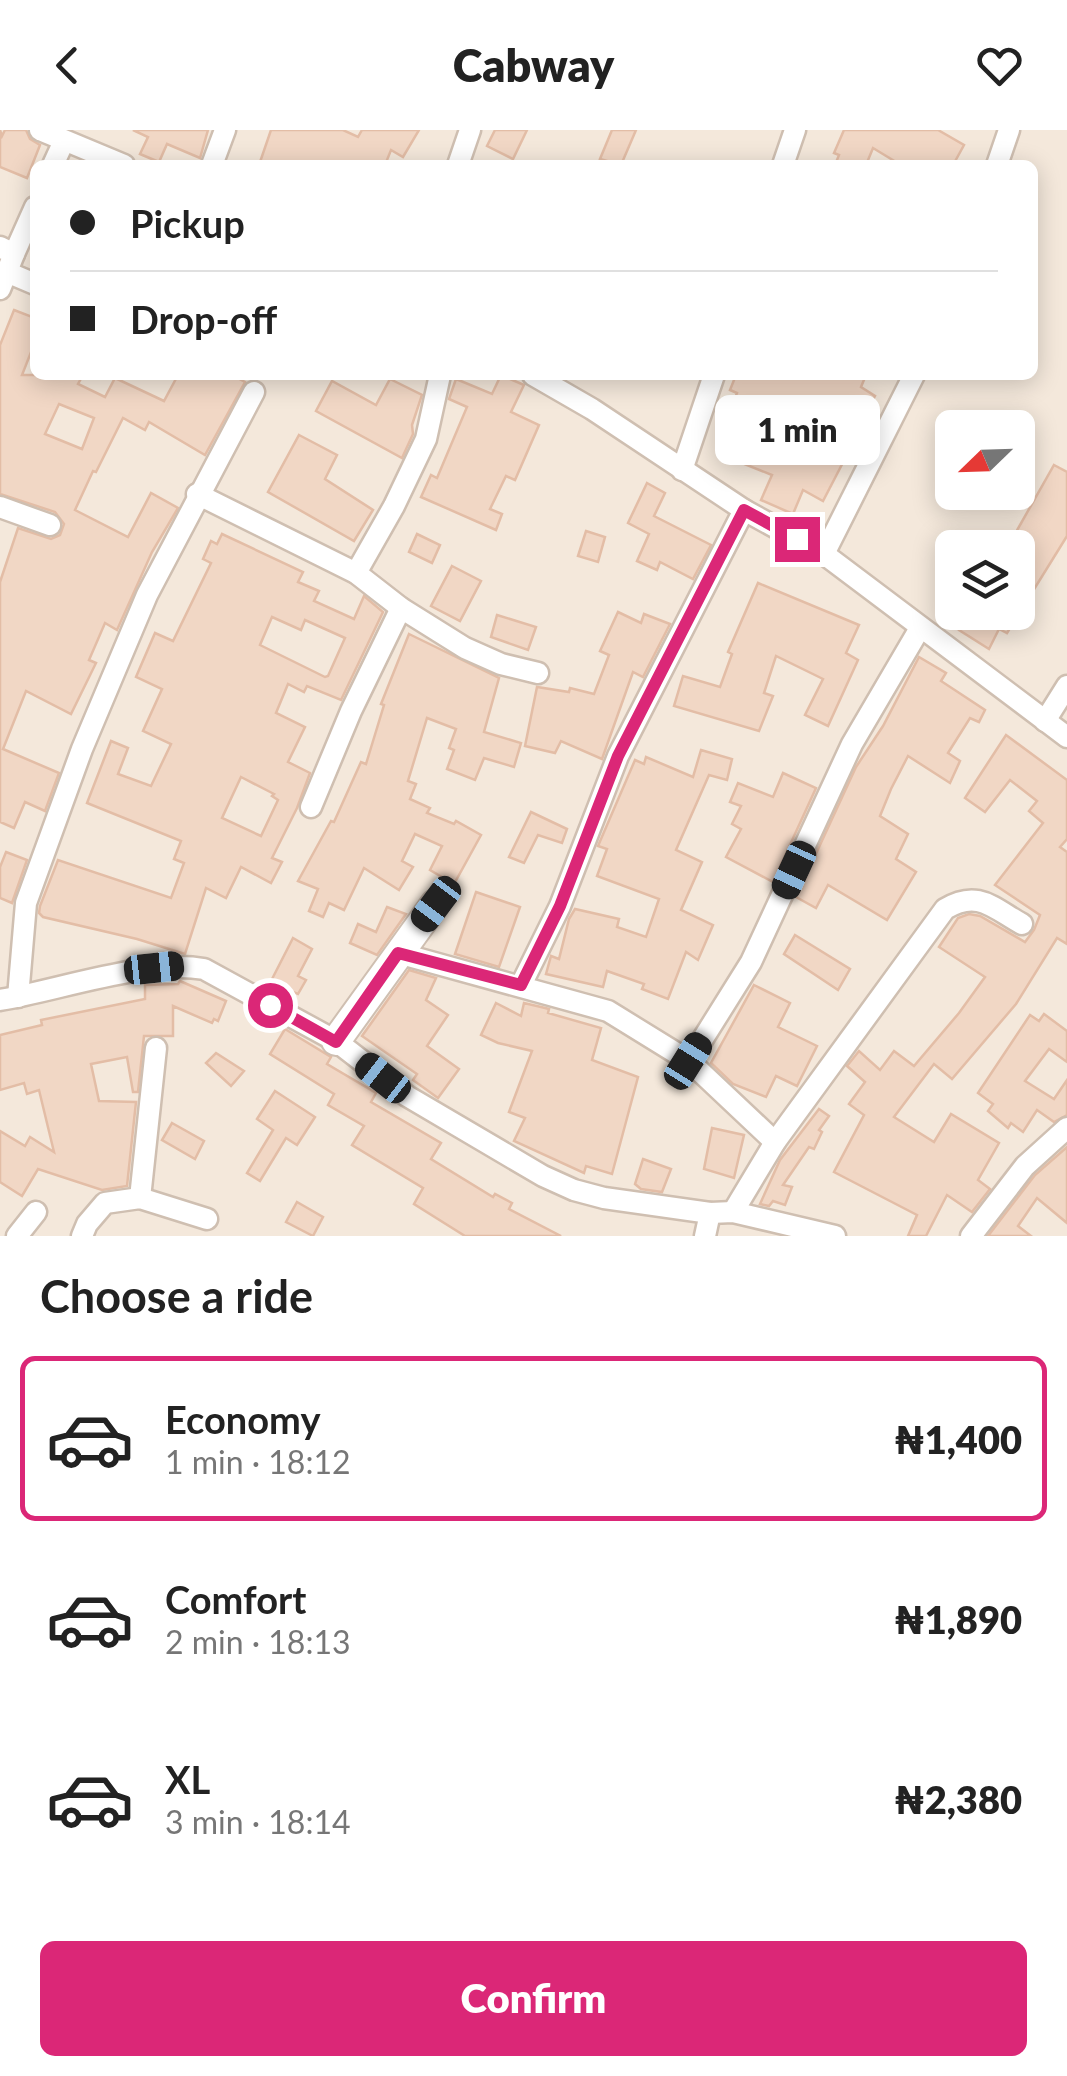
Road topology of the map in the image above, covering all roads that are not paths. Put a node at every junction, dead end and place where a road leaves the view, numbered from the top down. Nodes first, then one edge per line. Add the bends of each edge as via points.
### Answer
1 (40, 130) edge
2 (225, 130) edge
3 (470, 130) edge
4 (794, 130) edge
5 (1009, 130) edge
6 (64, 141) junction
7 (55, 160) edge
8 (112, 160) edge
9 (214, 160) edge
10 (460, 160) edge
11 (785, 160) edge
12 (999, 160) edge
13 (30, 216) edge
14 (6, 266) edge
15 (30, 281) edge
16 (439, 380) edge
17 (542, 380) edge
18 (712, 380) edge
19 (911, 380) edge
20 (254, 392) dead end
21 (682, 470) junction
22 (198, 494) junction
23 (0, 508) edge
24 (744, 510) junction
25 (50, 525) dead end
26 (824, 554) junction
27 (356, 573) junction
28 (401, 608) junction
29 (920, 628) junction
30 (538, 673) dead end
31 (1067, 686) edge
32 (1046, 722) junction
33 (1067, 737) edge
34 (311, 807) dead end
35 (436, 904) dead end
36 (1022, 924) dead end
37 (398, 953) junction
38 (521, 985) junction
39 (9, 999) edge
40 (336, 1042) junction
41 (156, 1048) dead end
42 (688, 1061) junction
43 (1067, 1128) edge
44 (774, 1142) junction
45 (140, 1198) junction
46 (36, 1212) dead end
47 (733, 1212) junction
48 (710, 1213) junction
49 (207, 1219) dead end
50 (17, 1236) edge
51 (82, 1236) edge
52 (705, 1236) edge
53 (835, 1236) edge
54 (971, 1236) edge

1 - 6 street
2 - 9 street
3 - 10 street
4 - 11 street
5 - 12 street
6 - 7 street
6 - 8 street
13 - 14 street
14 - 15 street
16 - 27 street via 426,439
17 - 21 street
18 - 21 street
19 - 26 street
20 - 22 street
21 - 24 street
22 - 27 street
22 - 39 street via 104,697 26,903
23 - 25 street
24 - 26 street
24 - 38 street via 618,756 560,906
26 - 29 street
27 - 28 street
28 - 30 street via 465,648
28 - 34 street
29 - 32 street
29 - 42 street via 852,744 751,962
31 - 32 street
32 - 33 street
35 - 37 street
36 - 44 street via 978,899 961,899 946,909
37 - 38 street
37 - 40 street
38 - 42 street via 608,1010
39 - 40 street via 183,965 204,969
40 - 48 street via 407,1096 543,1176 604,1198
41 - 45 street
42 - 44 street
43 - 54 street via 1025,1166
44 - 47 street
45 - 49 street
45 - 51 street via 105,1203
46 - 50 street
47 - 48 street
47 - 53 street
48 - 52 street

